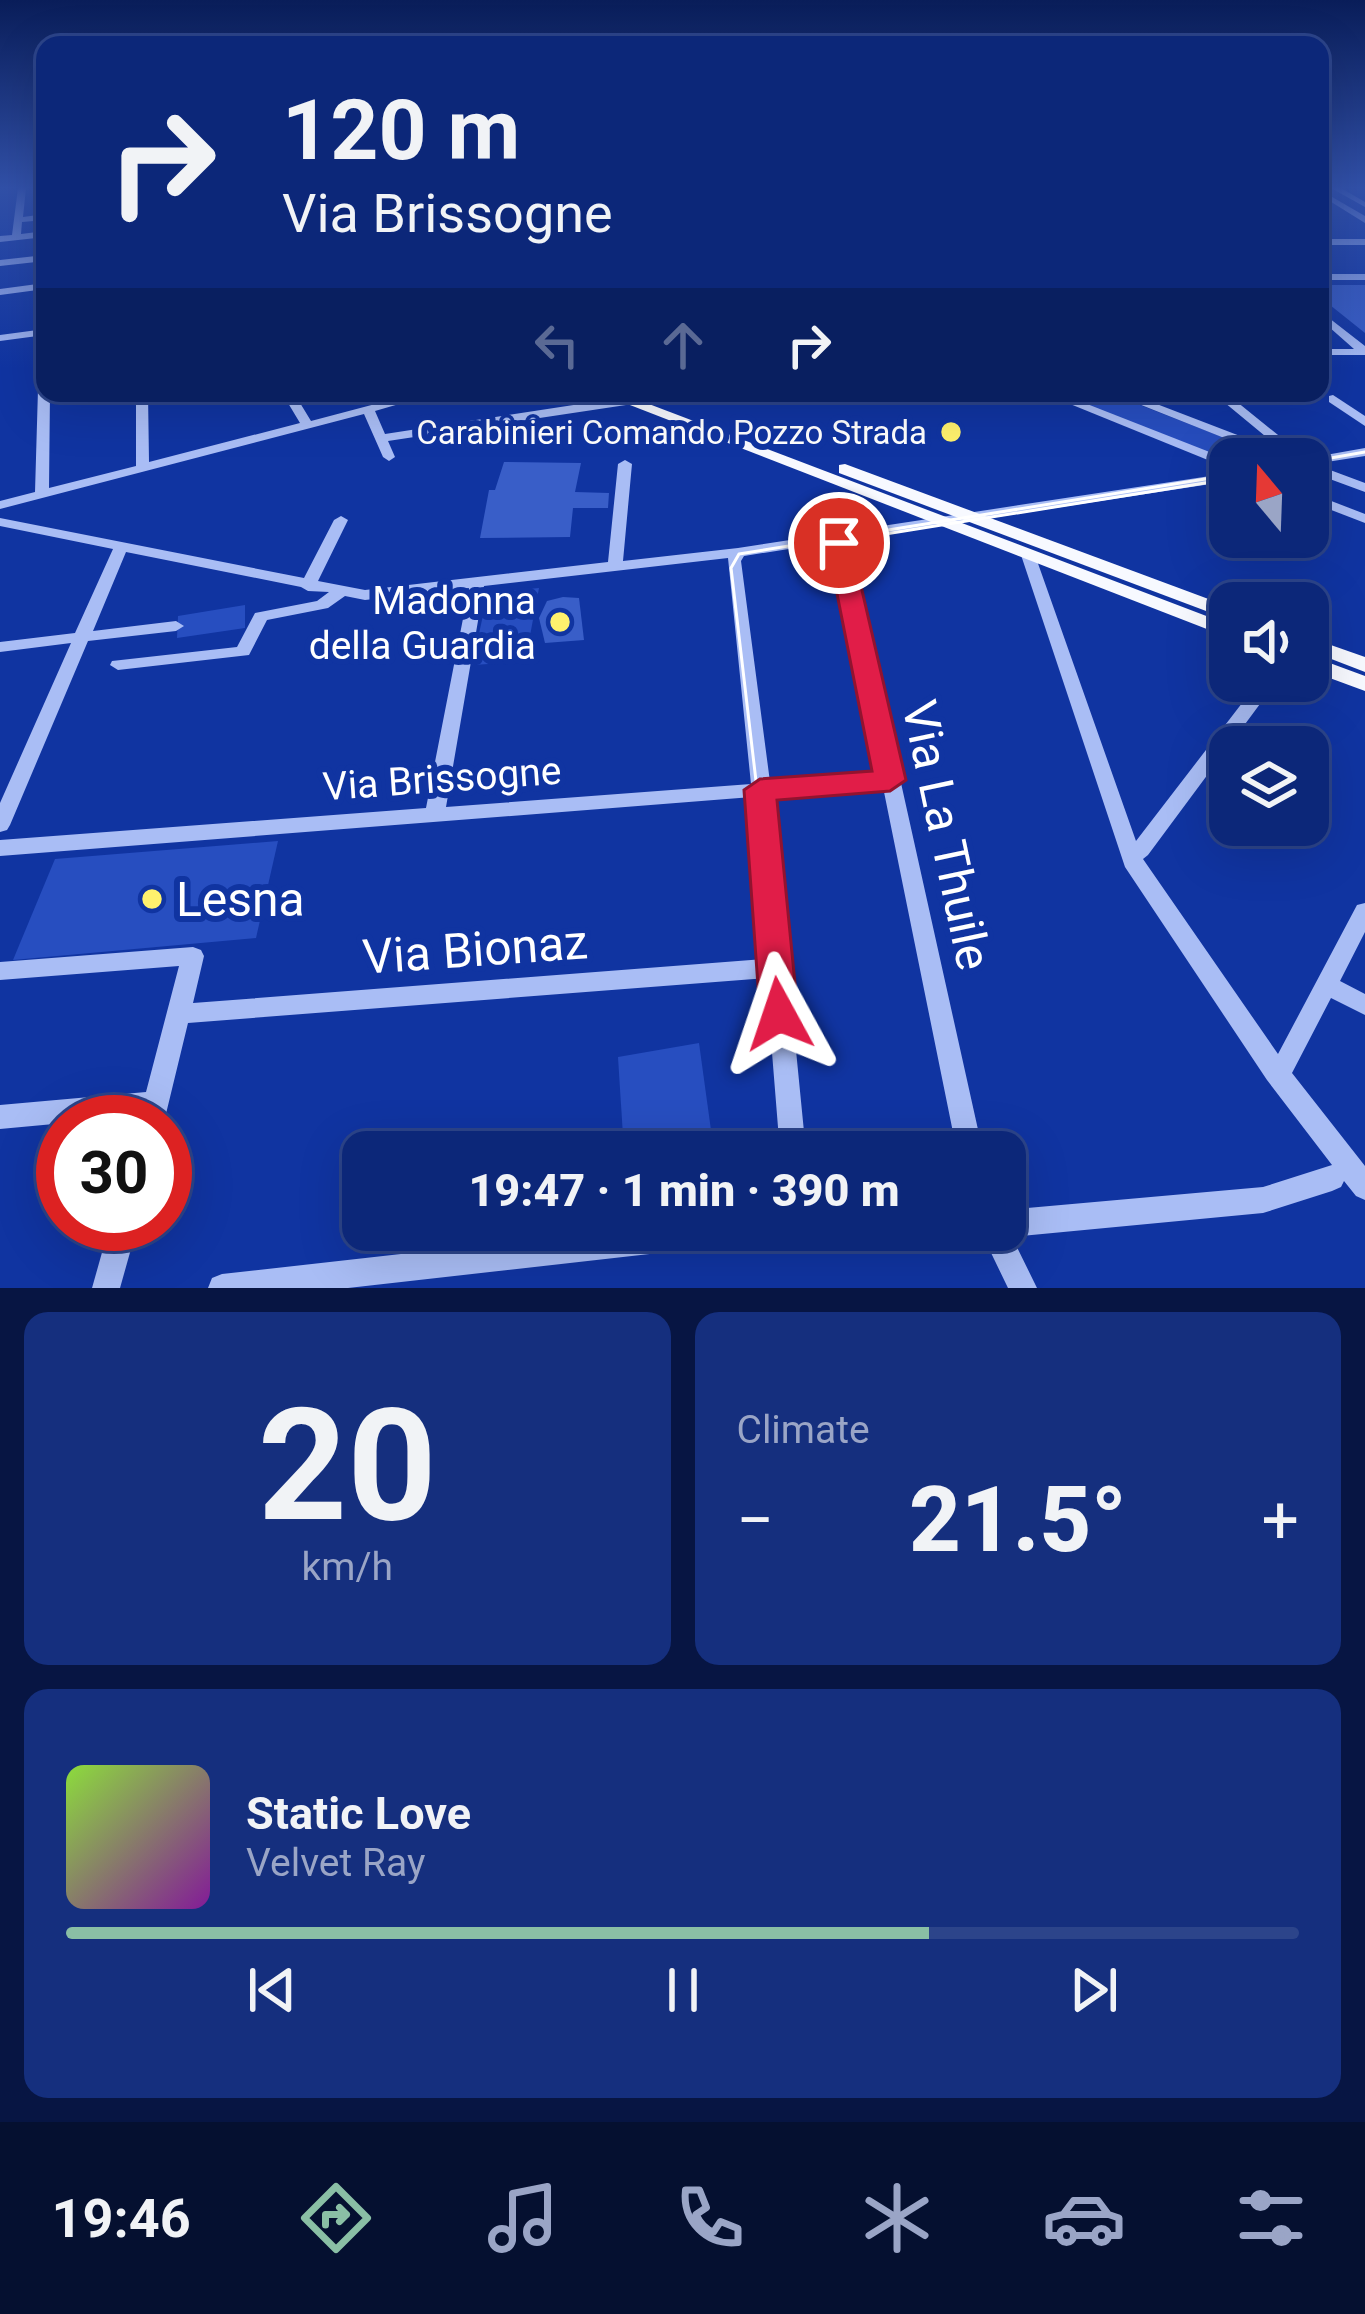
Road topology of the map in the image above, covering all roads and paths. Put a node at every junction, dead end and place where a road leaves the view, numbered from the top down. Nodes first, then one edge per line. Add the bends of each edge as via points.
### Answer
1 (36, 259) edge
2 (0, 263) edge
3 (1329, 277) edge
4 (1365, 277) edge
5 (36, 287) edge
6 (0, 292) edge
7 (1329, 322) edge
8 (36, 333) edge
9 (0, 338) edge
10 (1350, 339) junction
11 (1365, 339) edge
12 (1329, 352) edge
13 (1365, 352) edge
14 (1333, 399) dead end
15 (44, 402) edge
16 (142, 402) edge
17 (294, 402) edge
18 (377, 402) edge
19 (610, 402) edge
20 (661, 402) edge
21 (663, 402) edge
22 (1071, 402) edge
23 (1141, 402) edge
24 (1230, 402) edge
25 (368, 410) junction
26 (1365, 422) edge
27 (308, 425) junction
28 (1265, 429) junction
29 (1235, 438) edge
30 (1248, 438) edge
31 (1276, 438) edge
32 (380, 439) junction
33 (1365, 453) edge
34 (389, 457) dead end
35 (1209, 458) edge
36 (1329, 459) edge
37 (625, 464) dead end
38 (143, 468) junction
39 (1329, 473) edge
40 (1209, 480) edge
41 (1365, 488) edge
42 (42, 495) junction
43 (1329, 504) edge
44 (3, 508) edge
45 (970, 516) junction
46 (1365, 519) edge
47 (341, 520) dead end
48 (939, 521) junction
49 (0, 526) edge
50 (849, 535) junction
51 (121, 547) junction
52 (738, 552) junction
53 (1028, 555) junction
54 (615, 568) junction
55 (477, 584) junction
56 (308, 586) junction
57 (340, 592) junction
58 (1209, 606) edge
59 (1209, 624) edge
60 (176, 626) dead end
61 (80, 640) junction
62 (0, 647) edge
63 (1329, 651) edge
64 (118, 665) dead end
65 (1365, 665) edge
66 (1329, 670) edge
67 (1365, 684) edge
68 (1252, 702) edge
69 (890, 780) junction
70 (760, 790) junction
71 (435, 814) junction
72 (0, 825) edge
73 (0, 848) edge
74 (1131, 856) junction
75 (1365, 910) edge
76 (775, 968) junction
77 (0, 970) edge
78 (1327, 985) junction
79 (1365, 1005) edge
80 (182, 1014) junction
81 (1276, 1072) junction
82 (159, 1095) edge
83 (36, 1117) edge
84 (0, 1118) edge
85 (791, 1131) edge
86 (965, 1131) edge
87 (1332, 1178) dead end
88 (1365, 1187) edge
89 (1026, 1222) edge
90 (116, 1251) edge
91 (565, 1251) edge
92 (1004, 1251) edge
93 (292, 1284) edge
94 (106, 1288) edge
95 (221, 1288) edge
96 (1023, 1288) edge

1 - 2 street
3 - 4 street
5 - 6 street
7 - 10 street
8 - 9 street
10 - 11 street
10 - 13 street
12 - 13 street
14 - 26 street
15 - 42 street
16 - 38 street
17 - 27 street
18 - 25 street
19 - 32 street
20 - 48 main road
21 - 45 main road
22 - 35 street
23 - 29 street
24 - 28 street
25 - 27 street
25 - 32 street
27 - 38 street
28 - 30 street
28 - 31 street
32 - 34 street
33 - 36 street
37 - 54 street
38 - 42 street
39 - 41 street
40 - 45 street
42 - 44 street
43 - 46 street
45 - 48 street
45 - 58 main road
47 - 56 street
48 - 50 street via 904,533
48 - 53 main road
49 - 51 street
50 - 52 street
50 - 69 street, Via La Thuile
51 - 56 street
51 - 61 street
52 - 54 street
52 - 70 street
53 - 59 main road
53 - 74 street
54 - 55 street
55 - 57 street
55 - 71 street
56 - 57 street
57 - 64 street via 322,605 261,616 243,651
60 - 61 street
61 - 62 street
61 - 72 street
63 - 65 main road
66 - 67 main road
68 - 74 street
69 - 70 street, Via Brissogne
69 - 86 street, Via La Thuile
70 - 71 street, Via Brissogne
70 - 76 street
71 - 73 street, Via Brissogne
74 - 81 street
75 - 78 street
76 - 80 street, Via Bionaz
76 - 85 street
77 - 80 street via 187,955 195,960
78 - 79 street
78 - 81 street
80 - 82 street
81 - 88 street
83 - 84 street
87 - 89 street via 1263,1200
90 - 94 street
91 - 93 street
92 - 96 street
93 - 95 street

